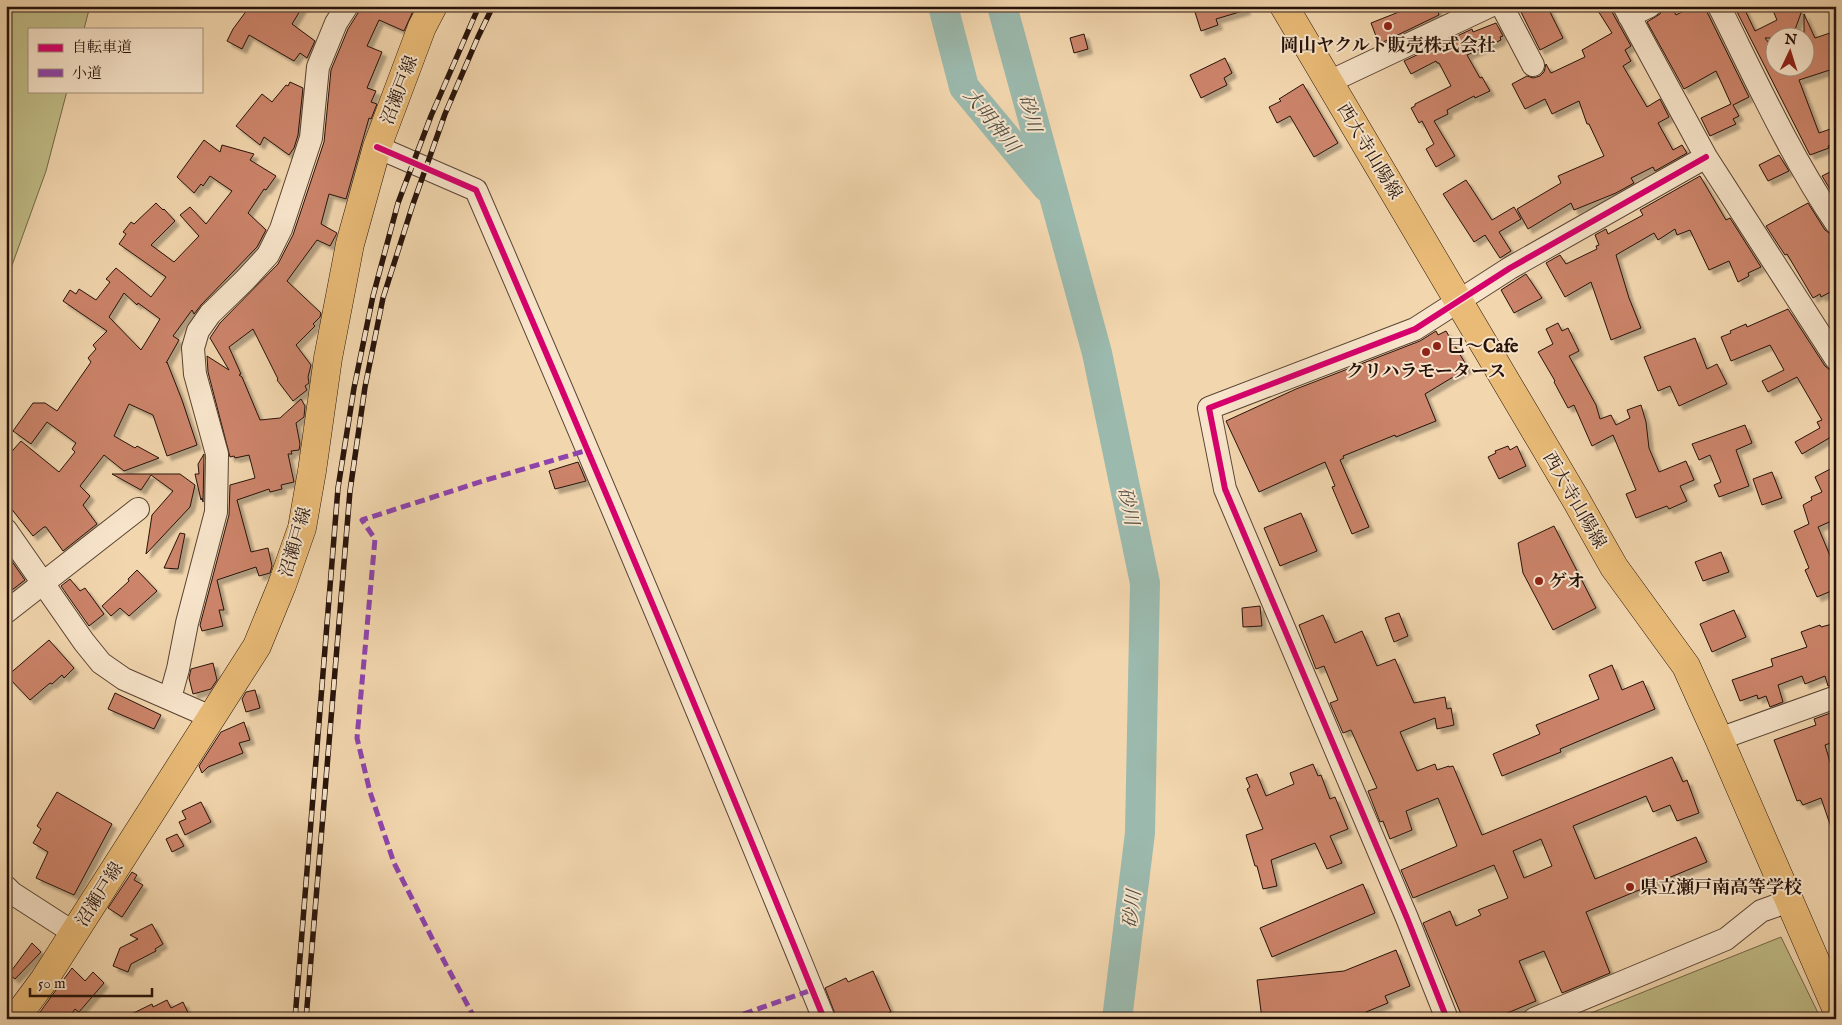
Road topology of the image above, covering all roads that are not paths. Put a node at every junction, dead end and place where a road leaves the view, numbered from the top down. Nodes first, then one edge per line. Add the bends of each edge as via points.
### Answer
1 (347, 6) edge
2 (433, 6) edge
3 (1284, 6) edge
4 (1490, 6) edge
5 (1502, 6) edge
6 (1650, 6) edge
7 (1719, 6) edge
8 (1626, 11) edge
9 (1533, 65) dead end
10 (1330, 82) junction
11 (377, 147) junction
12 (1706, 157) junction
13 (1836, 223) edge
14 (1459, 301) junction
15 (1833, 348) edge
16 (138, 509) dead end
17 (6, 530) edge
18 (44, 583) junction
19 (6, 612) edge
20 (1836, 697) edge
21 (170, 698) junction
22 (211, 717) junction
23 (1719, 738) junction
24 (6, 887) edge
25 (1789, 901) junction
26 (74, 932) junction
27 (1836, 1008) edge
28 (15, 1019) edge
29 (824, 1019) edge
30 (1447, 1019) edge
31 (1534, 1019) edge

1 - 21 street via 336,23 318,67 311,138 281,229 268,255 210,314 198,331 193,348 194,374 217,454 216,512
2 - 11 main road, 沼瀬戸線
3 - 10 main road, 西大寺山陽線
4 - 10 street
5 - 9 street
6 - 8 street
7 - 13 street via 1821,201
8 - 12 street
10 - 14 main road, 西大寺山陽線
11 - 22 main road, 沼瀬戸線 via 350,244 328,358 302,528 256,646
11 - 29 street via 476,190 713,747
12 - 14 street via 1510,268
12 - 15 street
14 - 23 main road, 西大寺山陽線 via 1614,567 1686,666
14 - 30 street via 1415,329 1209,408 1225,490
16 - 18 street
17 - 18 street
18 - 19 street
18 - 21 street via 101,663 124,679
20 - 23 street
21 - 22 street
22 - 26 main road, 沼瀬戸線
23 - 25 main road, 西大寺山陽線
24 - 26 street
25 - 27 main road, 西大寺山陽線
25 - 31 street via 1761,911 1726,939
26 - 28 main road, 沼瀬戸線

